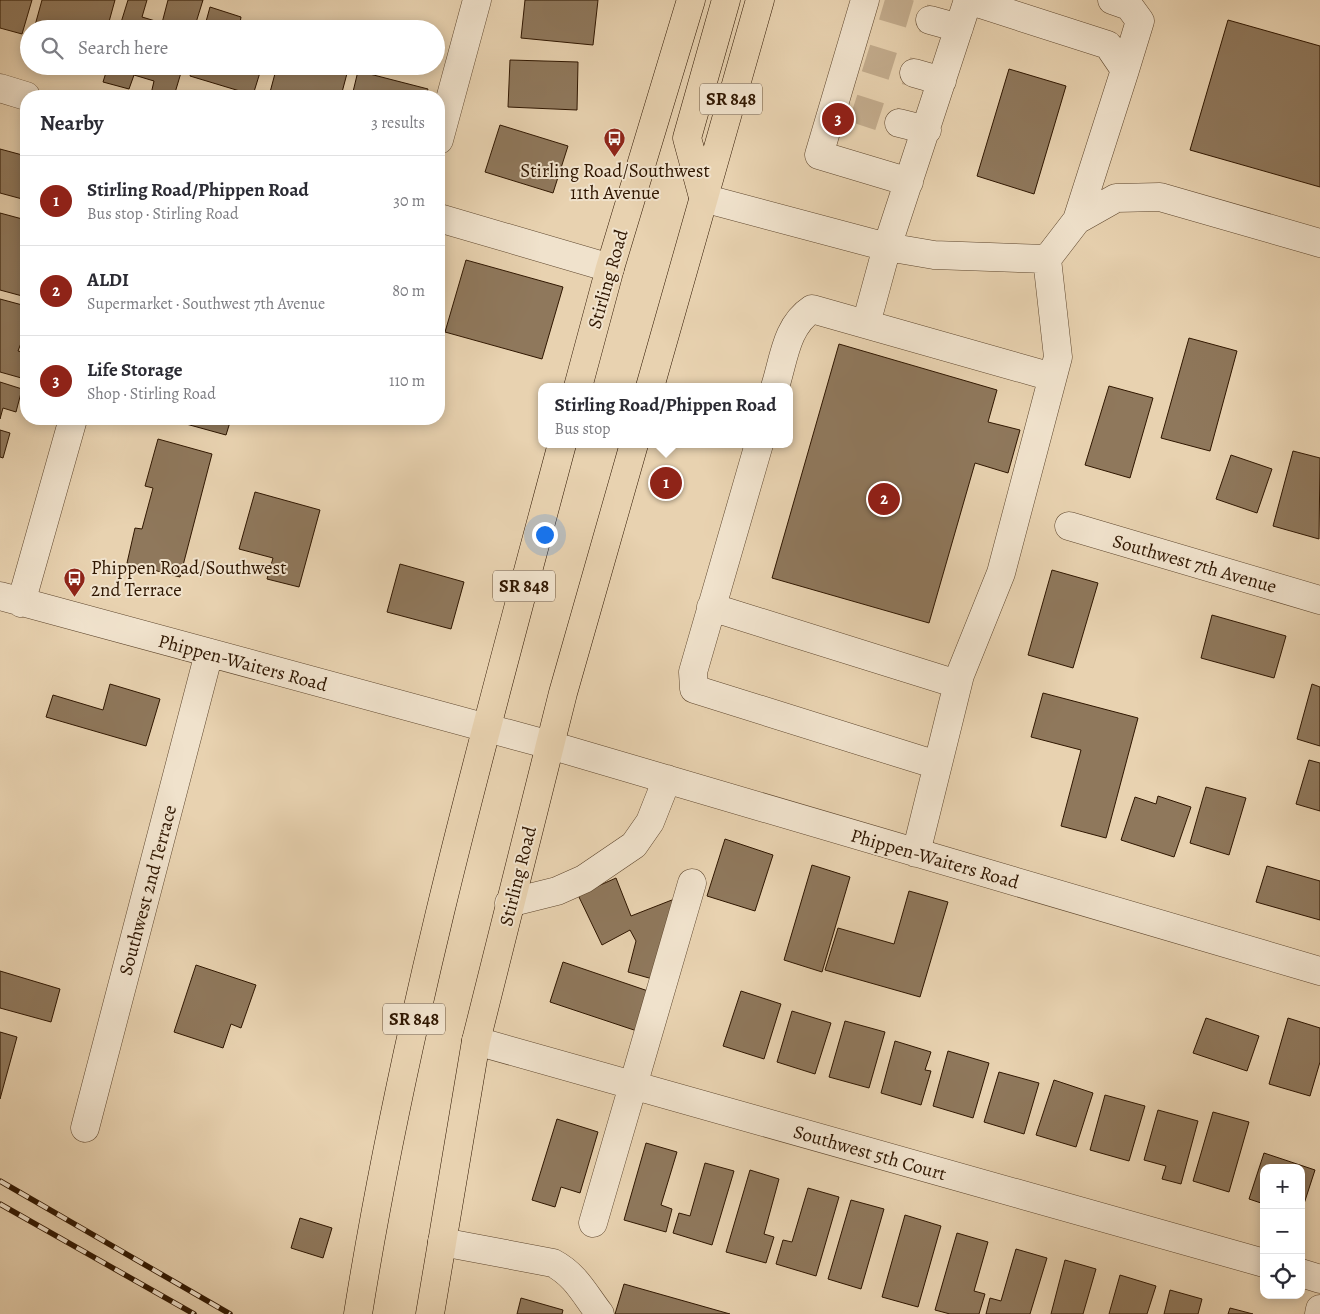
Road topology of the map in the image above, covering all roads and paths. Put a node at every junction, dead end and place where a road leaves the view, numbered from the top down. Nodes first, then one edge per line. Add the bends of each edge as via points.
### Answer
1 (477, 0) edge
2 (690, 0) edge
3 (726, 0) edge
4 (760, 0) edge
5 (967, 0) edge
6 (1112, 0) edge
7 (871, 3) edge
8 (930, 20) tunnel mouth
9 (959, 28) junction
10 (1125, 70) junction
11 (914, 73) tunnel mouth
12 (942, 81) junction
13 (0, 88) edge
14 (20, 94) edge
15 (445, 118) edge
16 (900, 123) tunnel mouth
17 (926, 130) junction
18 (909, 182) junction
19 (703, 198) junction
20 (445, 220) edge
21 (1077, 220) junction
22 (1320, 243) edge
23 (886, 247) junction
24 (1047, 260) junction
25 (610, 268) junction
26 (866, 324) junction
27 (1052, 377) junction
28 (579, 383) edge
29 (651, 383) edge
30 (776, 383) edge
31 (71, 425) edge
32 (561, 448) edge
33 (633, 448) edge
34 (758, 448) edge
35 (1069, 526) dead end
36 (11, 599) edge
37 (1320, 600) edge
38 (711, 607) junction
39 (209, 653) junction
40 (957, 684) junction
41 (486, 727) junction
42 (550, 745) junction
43 (937, 765) junction
44 (667, 780) junction
45 (916, 853) junction
46 (692, 883) dead end
47 (509, 903) junction
48 (1320, 972) edge
49 (476, 1041) junction
50 (633, 1085) junction
51 (85, 1128) dead end
52 (593, 1223) dead end
53 (442, 1242) junction
54 (1260, 1262) edge
55 (1305, 1274) edge
56 (1320, 1279) edge
57 (1320, 1309) edge
58 (358, 1314) edge
59 (430, 1314) edge
60 (600, 1314) edge
61 (1318, 1314) edge

1 - 15 street
2 - 25 main road, Stirling Road
3 - 19 main road via 687,138
4 - 19 main road, SR 848
5 - 9 street
5 - 10 street via 1108,45
6 - 10 street via 1129,6 1140,21
7 - 18 street via 844,106 819,155
8 - 9 street
9 - 12 street
10 - 21 street
11 - 12 street
12 - 17 street
13 - 14 street
16 - 17 street
17 - 18 street
18 - 23 street
19 - 23 street
19 - 29 main road, SR 848
20 - 25 street
21 - 22 street via 1116,198 1160,197
21 - 24 street
23 - 24 street via 934,255
23 - 26 street
24 - 27 street via 1058,356
25 - 28 main road, Stirling Road
26 - 27 street
26 - 30 street via 812,309 793,327
27 - 40 street via 1001,573
31 - 36 street
32 - 41 main road, SR 848
33 - 42 main road, Stirling Road
34 - 38 street
35 - 37 street, Southwest 7th Avenue
36 - 39 street, Phippen-Waiters Road
38 - 40 street
38 - 43 street via 692,672 694,689
39 - 41 street, Phippen-Waiters Road
39 - 51 street, Southwest 2nd Terrace
40 - 43 street
41 - 42 street, Phippen-Waiters Road
41 - 58 main road, SR 848 via 409,1041
42 - 44 street, Phippen-Waiters Road
42 - 47 main road, Stirling Road
43 - 45 street
44 - 45 street, Phippen-Waiters Road
44 - 47 street via 650,822 634,845 584,879 557,891
45 - 48 street, Phippen-Waiters Road
46 - 50 street
47 - 49 main road, Stirling Road
49 - 50 street, Southwest 5th Court
49 - 53 main road, Stirling Road
50 - 52 street
50 - 54 street, Southwest 5th Court
53 - 59 main road, Stirling Road
53 - 60 street via 553,1263 573,1276
55 - 56 street
57 - 61 street

